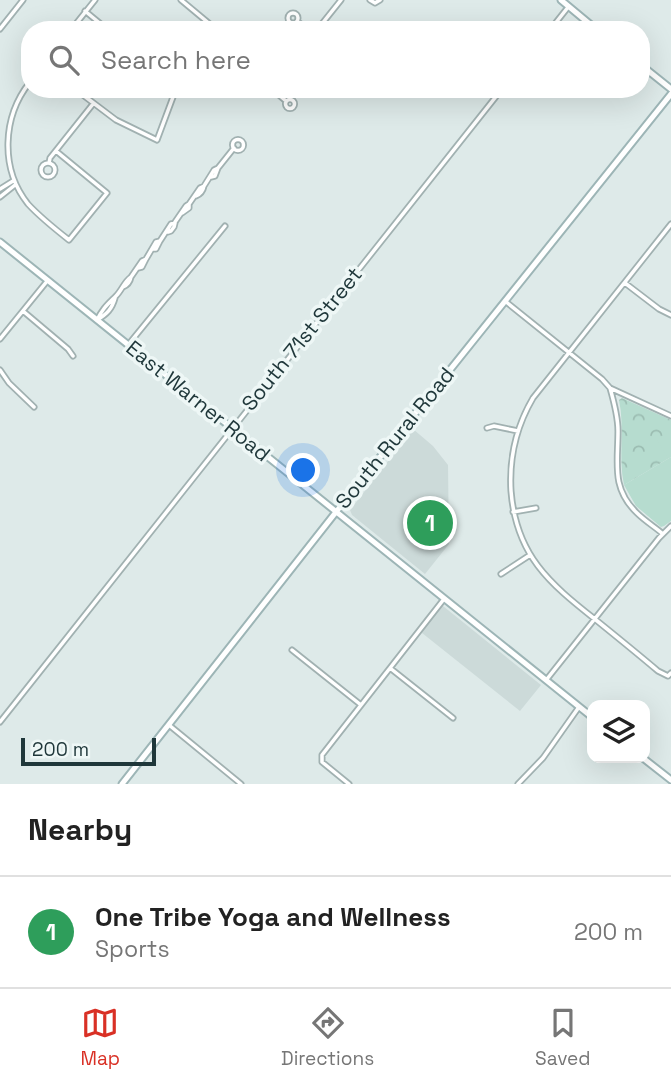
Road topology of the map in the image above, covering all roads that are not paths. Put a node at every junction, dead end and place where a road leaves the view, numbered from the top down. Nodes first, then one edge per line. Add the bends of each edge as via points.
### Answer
1 (23, 0) edge
2 (95, 0) edge
3 (181, 0) edge
4 (341, 0) edge
5 (370, 0) edge
6 (380, 0) edge
7 (561, 0) edge
8 (569, 6) junction
9 (85, 11) junction
10 (78, 21) edge
11 (97, 21) edge
12 (206, 21) edge
13 (324, 21) edge
14 (557, 21) edge
15 (586, 21) edge
16 (0, 29) edge
17 (650, 73) edge
18 (671, 92) edge
19 (21, 96) edge
20 (86, 98) edge
21 (173, 98) edge
22 (282, 98) edge
23 (495, 98) edge
24 (286, 101) dead end
25 (93, 104) junction
26 (234, 148) dead end
27 (0, 150) edge
28 (6, 150) junction
29 (56, 151) junction
30 (48, 163) dead end
31 (14, 183) junction
32 (0, 189) edge
33 (0, 196) edge
34 (671, 224) edge
35 (225, 226) dead end
36 (0, 242) edge
37 (48, 280) junction
38 (625, 283) junction
39 (505, 301) junction
40 (23, 312) junction
41 (671, 315) edge
42 (97, 320) junction
43 (0, 339) edge
44 (128, 345) junction
45 (569, 353) junction
46 (73, 356) dead end
47 (0, 370) edge
48 (610, 388) junction
49 (34, 407) dead end
50 (671, 416) edge
51 (231, 428) junction
52 (487, 428) dead end
53 (518, 430) junction
54 (536, 508) dead end
55 (336, 512) junction
56 (513, 512) junction
57 (671, 526) edge
58 (663, 534) junction
59 (530, 555) junction
60 (500, 574) dead end
61 (444, 599) junction
62 (594, 620) junction
63 (292, 650) dead end
64 (390, 668) junction
65 (669, 675) edge
66 (546, 680) junction
67 (361, 705) junction
68 (579, 707) junction
69 (587, 713) edge
70 (453, 718) dead end
71 (0, 722) edge
72 (169, 725) junction
73 (649, 763) edge
74 (671, 780) edge
75 (122, 784) edge
76 (241, 784) edge
77 (349, 784) edge
78 (519, 784) edge

1 - 16 street
2 - 9 street
3 - 12 street
4 - 13 street
5 - 6 street
7 - 8 main road
8 - 14 street
8 - 15 main road
9 - 10 street
9 - 11 street
17 - 18 main road
18 - 39 main road, South Rural Road
19 - 28 street via 8,127
20 - 25 street
21 - 25 street via 157,140
22 - 24 street
23 - 51 street, South 71st Street
25 - 29 street
26 - 42 street
27 - 28 street
28 - 31 street
29 - 30 street
29 - 31 street via 107,193 69,240 27,203
31 - 32 street
31 - 33 street
34 - 38 street
35 - 44 street
36 - 37 main road, East Warner Road
37 - 40 street
37 - 42 main road, East Warner Road
38 - 41 street
38 - 45 street
39 - 45 street
39 - 55 main road, South Rural Road
40 - 43 street
40 - 46 street
42 - 44 main road, East Warner Road
44 - 51 main road, East Warner Road
45 - 48 street
45 - 53 street via 533,398
47 - 49 street
48 - 50 street
48 - 58 street via 618,429 619,485 638,514
51 - 55 main road, East Warner Road
51 - 71 street, South 71st Street
52 - 53 street
53 - 56 street via 510,477
54 - 56 street
55 - 61 main road, East Warner Road
55 - 72 main road, South Rural Road
56 - 59 street
57 - 58 street
58 - 62 street
59 - 60 street
59 - 62 street via 553,584
61 - 64 street
61 - 66 main road, East Warner Road
62 - 65 street
62 - 66 street
63 - 67 street
64 - 67 street
64 - 70 street
66 - 68 main road, East Warner Road
67 - 77 street via 321,759
68 - 69 main road, East Warner Road
68 - 78 street
72 - 75 main road, South Rural Road
72 - 76 street
73 - 74 main road

